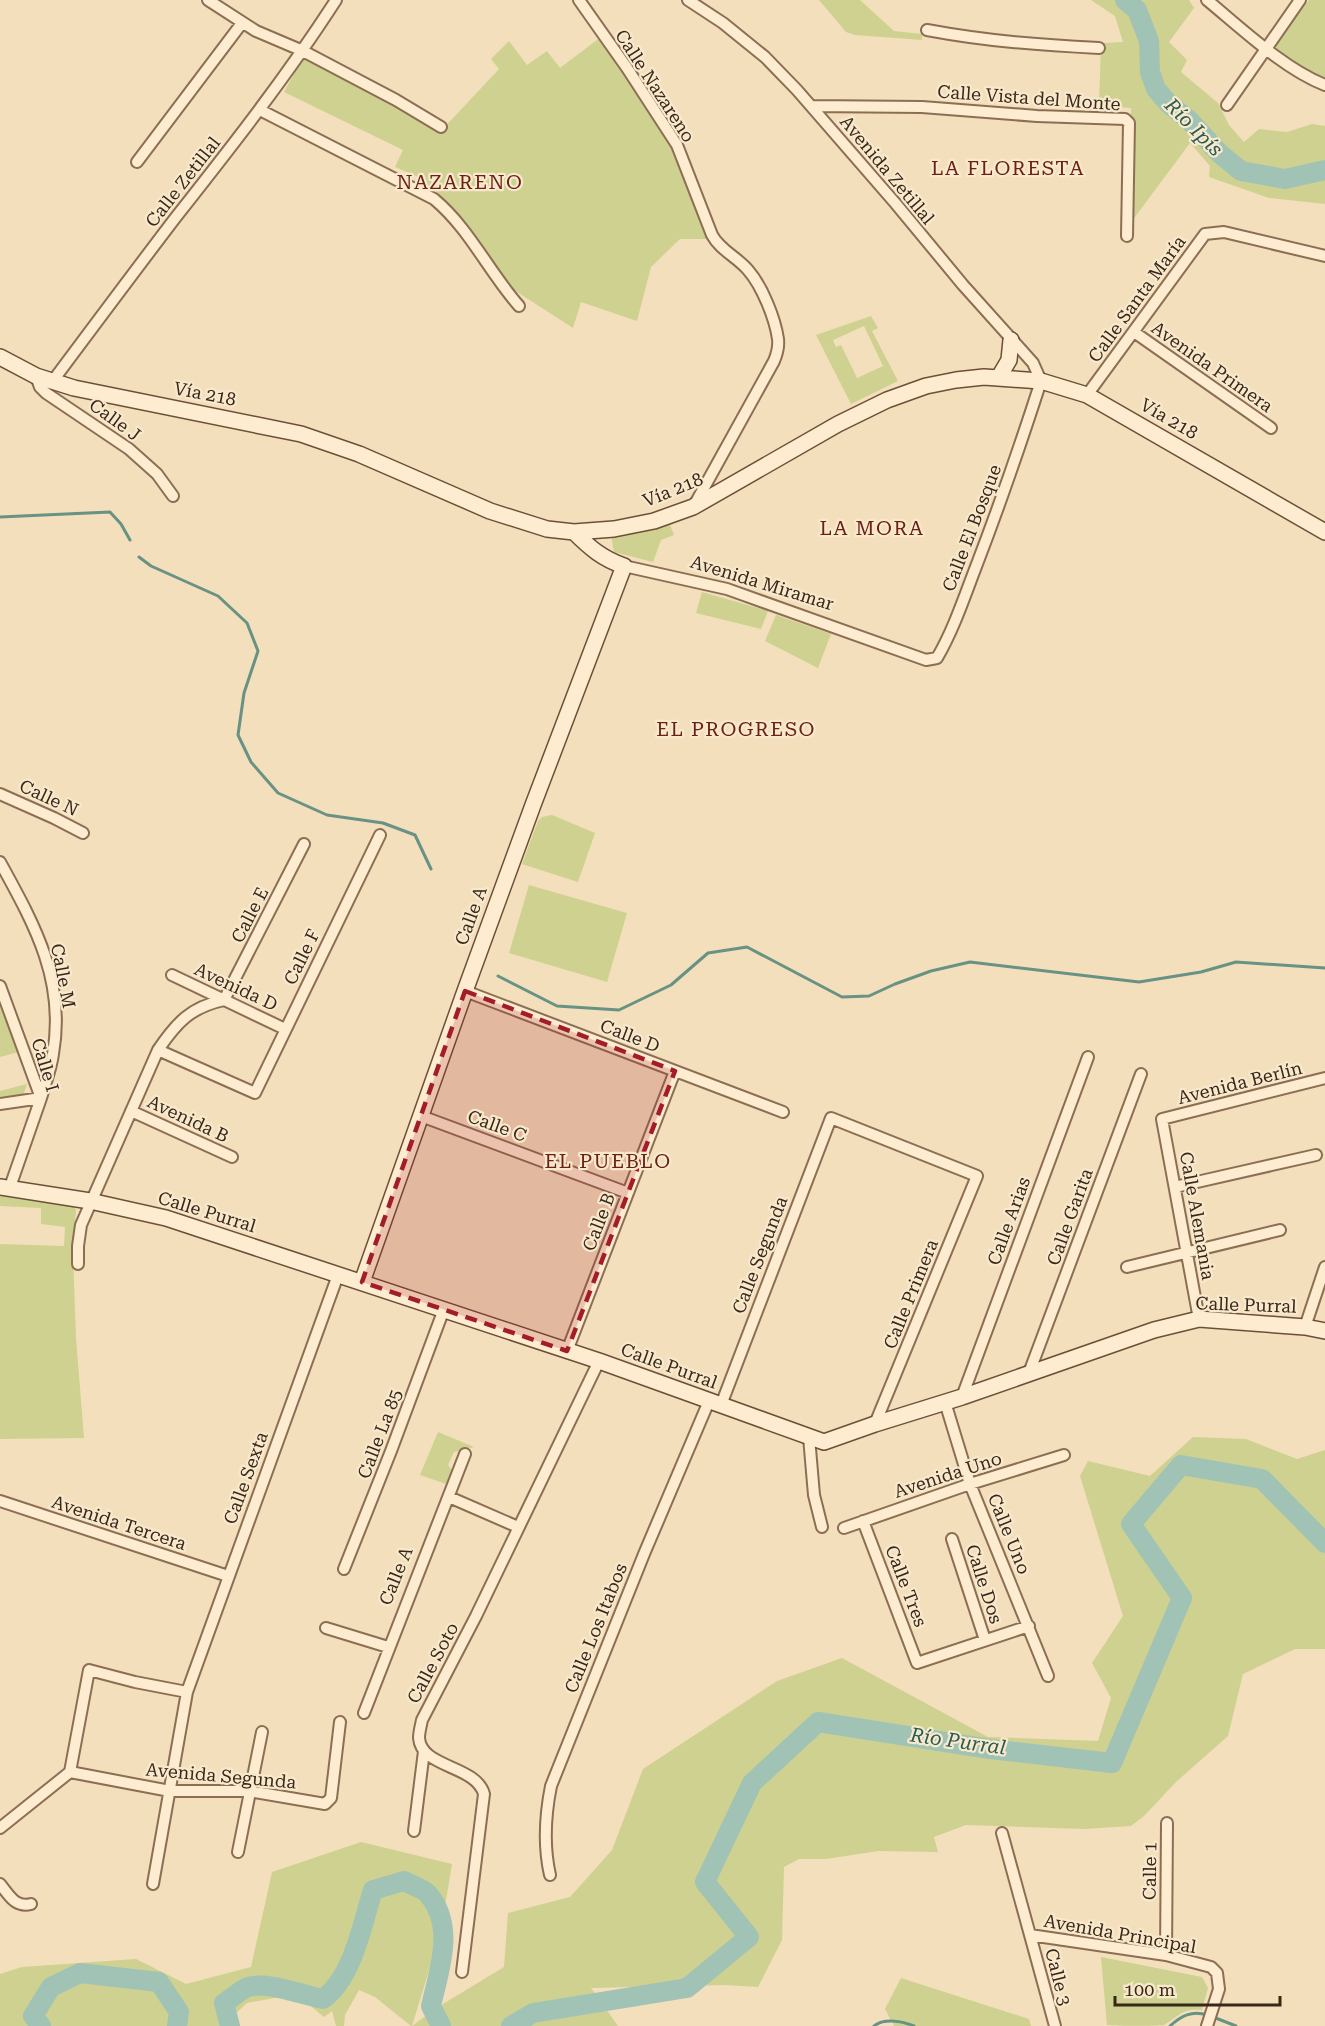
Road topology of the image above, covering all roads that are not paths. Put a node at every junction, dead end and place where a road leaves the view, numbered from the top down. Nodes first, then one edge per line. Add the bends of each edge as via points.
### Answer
1 (208, 0) edge
2 (336, 0) edge
3 (579, 0) edge
4 (688, 0) edge
5 (1207, 0) edge
6 (1300, 0) edge
7 (242, 23) junction
8 (927, 30) dead end
9 (1099, 48) dead end
10 (1267, 48) junction
11 (303, 51) junction
12 (1325, 85) edge
13 (1227, 105) dead end
14 (811, 106) junction
15 (260, 110) junction
16 (441, 127) dead end
17 (137, 162) dead end
18 (1127, 236) dead end
19 (1325, 256) edge
20 (519, 306) dead end
21 (1134, 332) junction
22 (1011, 340) junction
23 (0, 357) edge
24 (36, 376) junction
25 (999, 377) junction
26 (1041, 381) junction
27 (52, 382) junction
28 (1087, 395) junction
29 (1271, 428) dead end
30 (173, 496) dead end
31 (693, 507) junction
32 (574, 532) junction
33 (1325, 532) edge
34 (624, 566) junction
35 (910, 654) joint
36 (0, 794) edge
37 (83, 833) dead end
38 (380, 836) dead end
39 (304, 844) dead end
40 (0, 862) edge
41 (172, 975) dead end
42 (0, 986) edge
43 (465, 991) junction
44 (224, 1000) junction
45 (285, 1029) junction
46 (158, 1050) junction
47 (1088, 1057) dead end
48 (675, 1071) junction
49 (1141, 1074) dead end
50 (1325, 1078) edge
51 (41, 1098) junction
52 (0, 1104) edge
53 (131, 1111) junction
54 (783, 1112) dead end
55 (421, 1116) junction
56 (831, 1118) joint
57 (1162, 1119) joint
58 (1316, 1155) dead end
59 (232, 1157) dead end
60 (5, 1187) edge
61 (1175, 1187) junction
62 (628, 1192) junction
63 (90, 1200) junction
64 (1280, 1230) dead end
65 (1186, 1253) junction
66 (78, 1264) dead end
67 (1127, 1266) dead end
68 (1325, 1267) edge
69 (338, 1275) junction
70 (362, 1282) junction
71 (444, 1309) junction
72 (1199, 1319) junction
73 (1305, 1327) junction
74 (1325, 1331) edge
75 (567, 1351) junction
76 (599, 1361) junction
77 (1029, 1373) junction
78 (962, 1397) junction
79 (945, 1402) junction
80 (715, 1403) junction
81 (874, 1424) junction
82 (809, 1437) junction
83 (465, 1454) dead end
84 (1064, 1455) dead end
85 (970, 1484) junction
86 (449, 1497) junction
87 (0, 1501) edge
88 (863, 1521) junction
89 (518, 1527) junction
90 (822, 1527) dead end
91 (844, 1528) dead end
92 (952, 1539) dead end
93 (344, 1569) dead end
94 (228, 1576) junction
95 (1029, 1626) junction
96 (326, 1628) dead end
97 (985, 1640) junction
98 (388, 1647) junction
99 (1048, 1676) dead end
100 (187, 1692) junction
101 (364, 1713) dead end
102 (340, 1722) dead end
103 (262, 1732) dead end
104 (424, 1751) junction
105 (70, 1772) junction
106 (170, 1791) junction
107 (249, 1791) junction
108 (1167, 1823) dead end
109 (0, 1828) edge
110 (414, 1831) dead end
111 (1002, 1833) dead end
112 (238, 1852) dead end
113 (550, 1875) dead end
114 (0, 1884) edge
115 (153, 1884) dead end
116 (31, 1904) dead end
117 (1030, 1935) junction
118 (1166, 1955) junction
119 (462, 1972) dead end
120 (1054, 2026) edge
121 (1207, 2026) edge

1 - 7 street
2 - 11 street, Calle Zetillal
3 - 31 street, Calle Nazareno via 677,146 712,235 749,272 767,304 778,339 774,361
4 - 14 street, Avenida Zetillal via 765,57
5 - 10 street
6 - 10 street
7 - 11 street
7 - 17 street
8 - 9 street via 980,40
10 - 12 street
10 - 13 street
11 - 15 street, Calle Zetillal
11 - 16 street
14 - 18 street, Calle Vista del Monte via 922,107 1125,118 1129,123
14 - 22 street, Avenida Zetillal
15 - 20 street via 434,199 463,230
15 - 27 street, Calle Zetillal
19 - 21 street, Calle Santa María via 1224,232 1206,234
21 - 28 street, Calle Santa María
21 - 29 street, Avenida Primera
22 - 25 street via 1009,360
22 - 26 street, Avenida Zetillal via 1033,363
23 - 24 street, Vía 218
24 - 27 street, Vía 218
24 - 30 street, Calle J via 46,393 129,450 157,474
25 - 26 street, Vía 218
25 - 31 street, Vía 218 via 926,386 887,400
26 - 28 street, Vía 218
26 - 35 street, Calle El Bosque via 1013,468 944,646 937,658 926,660
27 - 32 street, Vía 218 via 301,434 359,454 490,511 547,529
28 - 33 street, Vía 218
31 - 32 street, Vía 218 via 654,521
32 - 34 street, Avenida Miramar via 592,551
34 - 35 street, Avenida Miramar via 727,589
34 - 43 street, Calle A
36 - 37 street, Calle N
38 - 45 street, Calle F
39 - 44 street, Calle E
40 - 51 street, Calle M via 38,933 53,991 53,1054
41 - 44 street, Avenida D
42 - 51 street, Calle I
43 - 48 street, Calle D
43 - 55 street, Calle A
44 - 45 street, Avenida D
44 - 46 street via 206,1004 188,1015
45 - 46 street, Calle F via 255,1093
46 - 53 street
47 - 78 street, Calle Arias
48 - 54 street, Calle D
48 - 62 street, Calle B
49 - 77 street, Calle Garita
50 - 57 street, Avenida Berlín
51 - 52 street
51 - 60 street, Calle I
53 - 59 street, Avenida B
53 - 63 street
55 - 62 street, Calle C
55 - 70 street, Calle A
56 - 80 street, Calle Segunda
56 - 81 street, Calle Primera via 977,1176
57 - 61 street, Calle Alemania
58 - 61 street
60 - 63 street, Calle Purral
61 - 65 street, Calle Alemania
62 - 75 street, Calle B
63 - 66 street via 81,1225
63 - 69 street, Calle Purral via 166,1218
64 - 65 street
65 - 67 street
65 - 72 street, Calle Alemania
68 - 73 street
69 - 70 street, Calle Purral
69 - 94 street, Calle Sexta
70 - 71 street, Calle Purral
71 - 75 street, Calle Purral
71 - 93 street, Calle La 85
72 - 73 street, Calle Purral
72 - 77 street, Calle Purral via 1154,1330
73 - 74 street, Calle Purral
75 - 76 street, Calle Purral
76 - 80 street, Calle Purral
76 - 89 street, Calle Soto
77 - 78 street, Calle Purral
78 - 79 street, Calle Purral
79 - 81 street, Calle Purral
79 - 85 street, Calle Uno
80 - 82 street, Calle Purral
80 - 113 street, Calle Los Itabos via 635,1575 551,1786 545,1833
81 - 82 street, Calle Purral via 824,1442
82 - 90 street via 814,1495
83 - 86 street, Calle A
84 - 85 street, Avenida Uno
85 - 88 street, Avenida Uno
85 - 95 street, Calle Uno
86 - 89 street
86 - 98 street, Calle A
87 - 94 street, Avenida Tercera
88 - 91 street, Avenida Uno
88 - 97 street, Calle Tres via 917,1663
89 - 104 street, Calle Soto via 422,1720 419,1737
92 - 97 street, Calle Dos
94 - 100 street, Calle Sexta
95 - 97 street
95 - 99 street, Calle Uno
96 - 98 street
98 - 101 street, Calle A
100 - 105 street via 88,1670
100 - 106 street, Calle Sexta
102 - 107 street, Avenida Segunda via 331,1798 325,1804
103 - 107 street
104 - 110 street, Calle Soto
104 - 119 street via 479,1782 484,1794
105 - 106 street, Avenida Segunda
105 - 109 street
106 - 107 street, Avenida Segunda
106 - 115 street, Calle Sexta
107 - 112 street
108 - 118 street, Calle 1
111 - 117 street, Calle 3
114 - 116 street via 16,1904
117 - 118 street, Avenida Principal
117 - 120 street, Calle 3
118 - 121 street, Avenida Principal via 1211,1967 1217,1973 1220,1989

